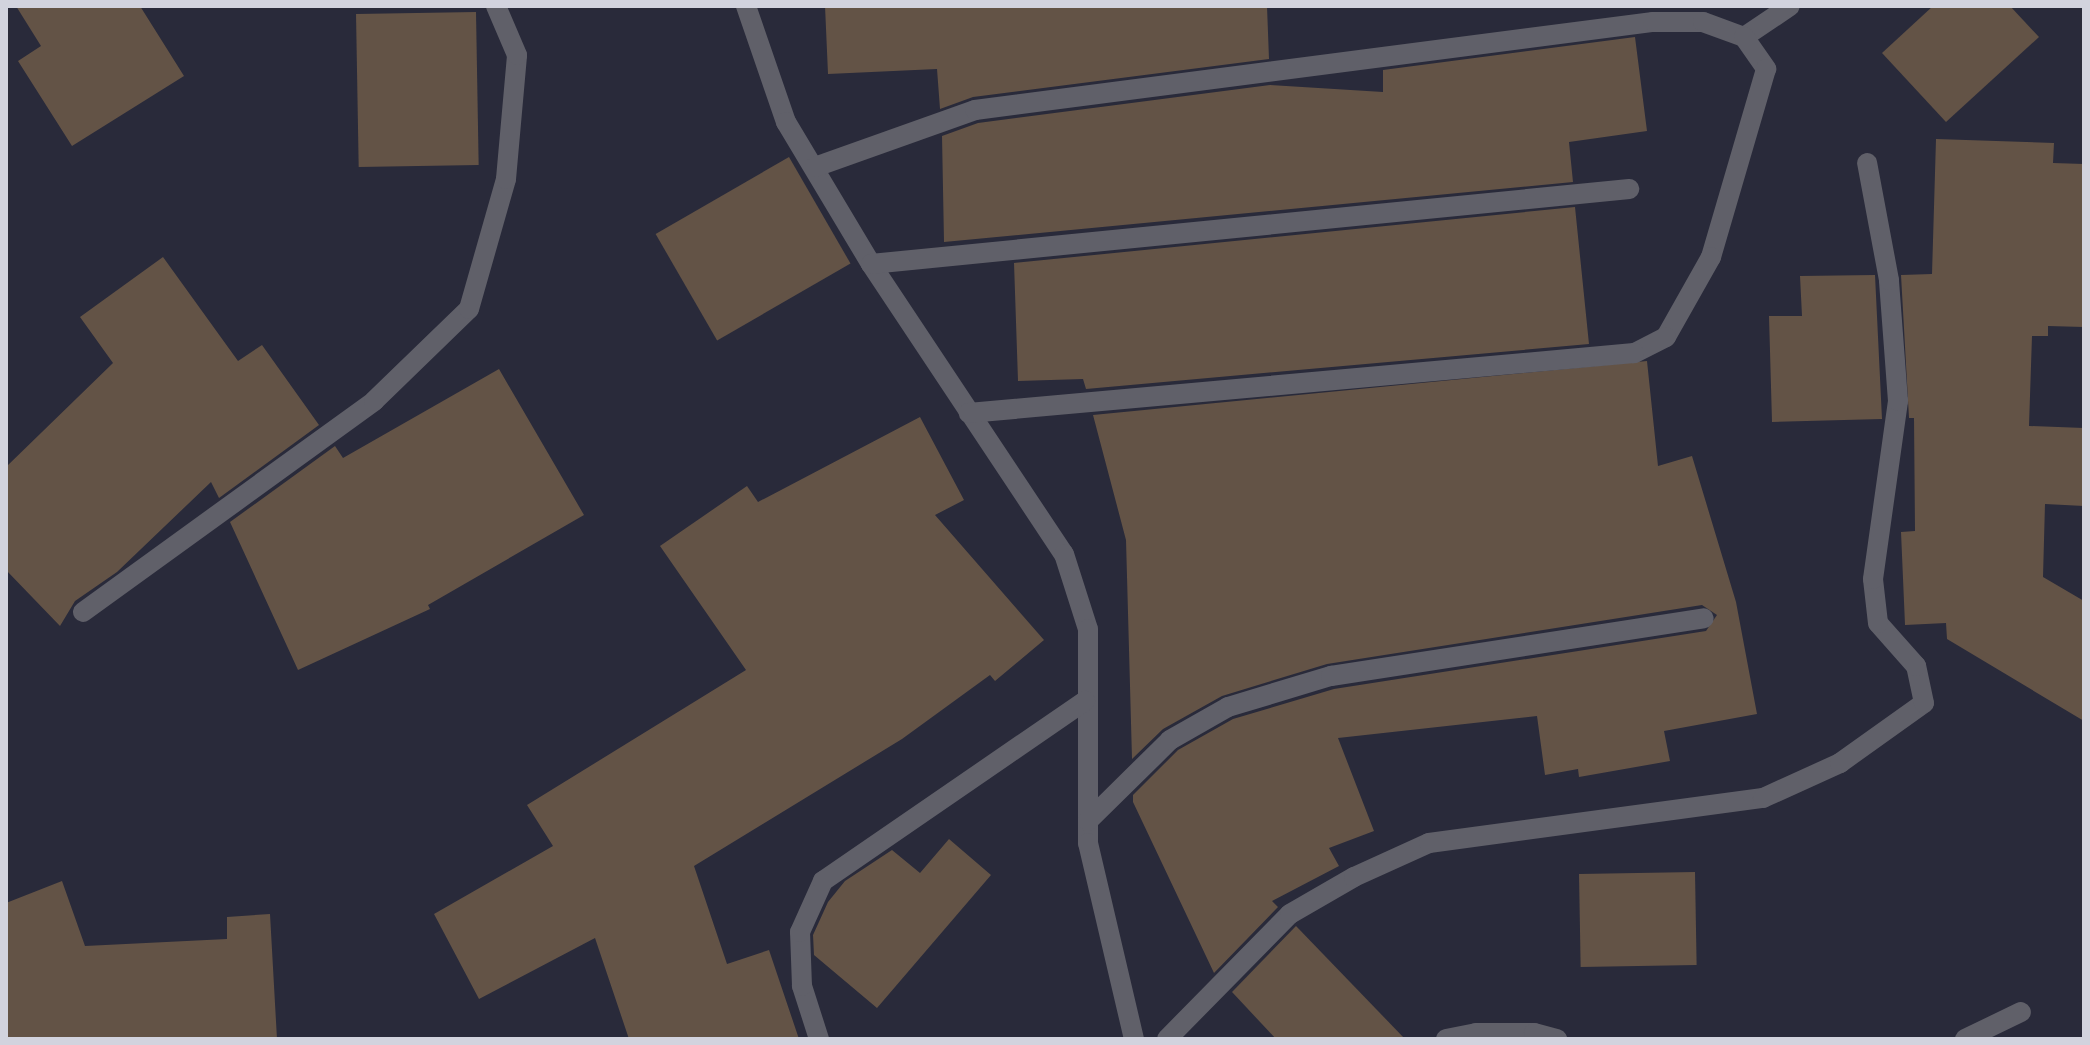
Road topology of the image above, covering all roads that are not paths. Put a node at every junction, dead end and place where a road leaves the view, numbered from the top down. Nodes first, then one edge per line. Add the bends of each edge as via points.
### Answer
1 (496, 6) edge
2 (746, 6) edge
3 (1790, 6) edge
4 (1744, 37) junction
5 (1867, 163) dead end
6 (815, 167) junction
7 (1629, 189) dead end
8 (871, 264) junction
9 (969, 413) junction
10 (83, 612) dead end
11 (1704, 618) dead end
12 (1085, 701) junction
13 (1088, 821) junction
14 (2021, 1012) dead end
15 (819, 1039) edge
16 (1134, 1039) edge
17 (1167, 1039) edge
18 (1446, 1039) edge
19 (1557, 1039) edge
20 (1965, 1039) edge

1 - 10 street via 517,55 506,179 469,309 374,401
2 - 6 street via 786,122
3 - 4 street
4 - 6 street via 1703,22 1653,22 975,110
4 - 9 street via 1766,69 1711,257 1666,337 1634,353
5 - 17 street via 1889,280 1898,401 1873,579 1878,623 1916,666 1924,703 1840,763 1763,798 1429,843 1290,914
6 - 8 street
7 - 8 street
8 - 9 street
9 - 12 street via 1064,554 1088,629
11 - 13 street via 1331,676 1228,707 1170,740
12 - 13 street
12 - 15 street via 823,881 800,932 802,986
13 - 16 street
14 - 20 street
18 - 19 street via 1534,1033

